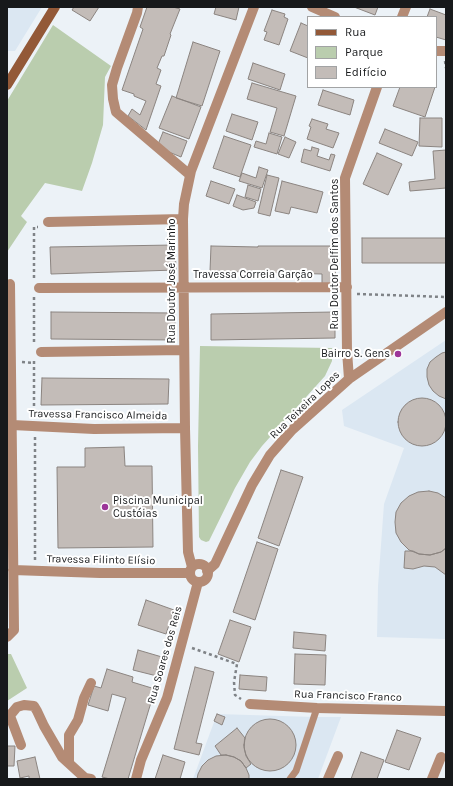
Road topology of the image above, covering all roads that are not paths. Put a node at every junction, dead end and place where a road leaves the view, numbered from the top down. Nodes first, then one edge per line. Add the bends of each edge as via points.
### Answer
1 (55, 7) edge
2 (138, 7) edge
3 (254, 7) edge
4 (312, 7) edge
5 (333, 16) edge
6 (8, 83) edge
7 (377, 88) edge
8 (190, 175) junction
9 (183, 219) junction
10 (48, 222) road end
11 (10, 284) dead end
12 (36, 287) road end
13 (184, 287) junction
14 (347, 290) junction
15 (446, 312) edge
16 (184, 350) junction
17 (37, 351) road end
18 (9, 360) edge
19 (350, 379) junction
20 (12, 425) junction
21 (185, 428) junction
22 (10, 500) edge
23 (13, 570) junction
24 (191, 570) junction
25 (207, 571) junction
26 (198, 582) junction
27 (10, 634) edge
28 (92, 683) dead end
29 (250, 704) road end
30 (317, 708) junction
31 (446, 711) edge
32 (8, 717) edge
33 (21, 745) dead end
34 (338, 756) dead end
35 (441, 757) dead end
36 (68, 763) junction
37 (91, 779) edge
38 (136, 779) edge
39 (290, 779) edge
40 (328, 779) edge
41 (432, 779) edge

1 - 6 street
2 - 8 street via 112,84 112,99 116,112
3 - 8 street, Rua Doutor José Marinho
4 - 5 street
7 - 14 street, Rua Doutor Delfim dos Santos via 345,178
8 - 9 street, Rua Doutor José Marinho
9 - 10 street
9 - 13 street, Rua Doutor José Marinho
11 - 18 street
12 - 13 street, Travessa Correia Garção
13 - 14 street, Travessa Correia Garção
13 - 16 street, Rua Doutor José Marinho
14 - 19 street, Rua Doutor Delfim dos Santos via 347,351
15 - 19 street, Rua Teixeira Lopes
16 - 17 street
16 - 21 street, Rua Doutor José Marinho
18 - 20 street
19 - 25 street, Rua Teixeira Lopes via 292,430 270,455 252,485 215,564
20 - 21 street, Travessa Francisco Almeida via 94,429
20 - 22 street
21 - 24 street, Rua Doutor José Marinho via 188,552
22 - 23 street
23 - 24 street, Travessa Filinto Elísio via 100,573
23 - 27 street
24 - 25 street via 195,565 200,565
24 - 26 street via 191,578
25 - 26 street via 206,579
26 - 38 street, Rua Soares dos Reis via 167,698 141,760
28 - 36 street via 84,698 78,720 69,735
29 - 30 street, Rua Francisco Franco
30 - 31 street, Rua Francisco Franco
30 - 39 lane via 296,771
32 - 33 street
32 - 36 street via 17,707 34,706 62,757
34 - 40 street
35 - 41 street
36 - 37 street via 85,778

